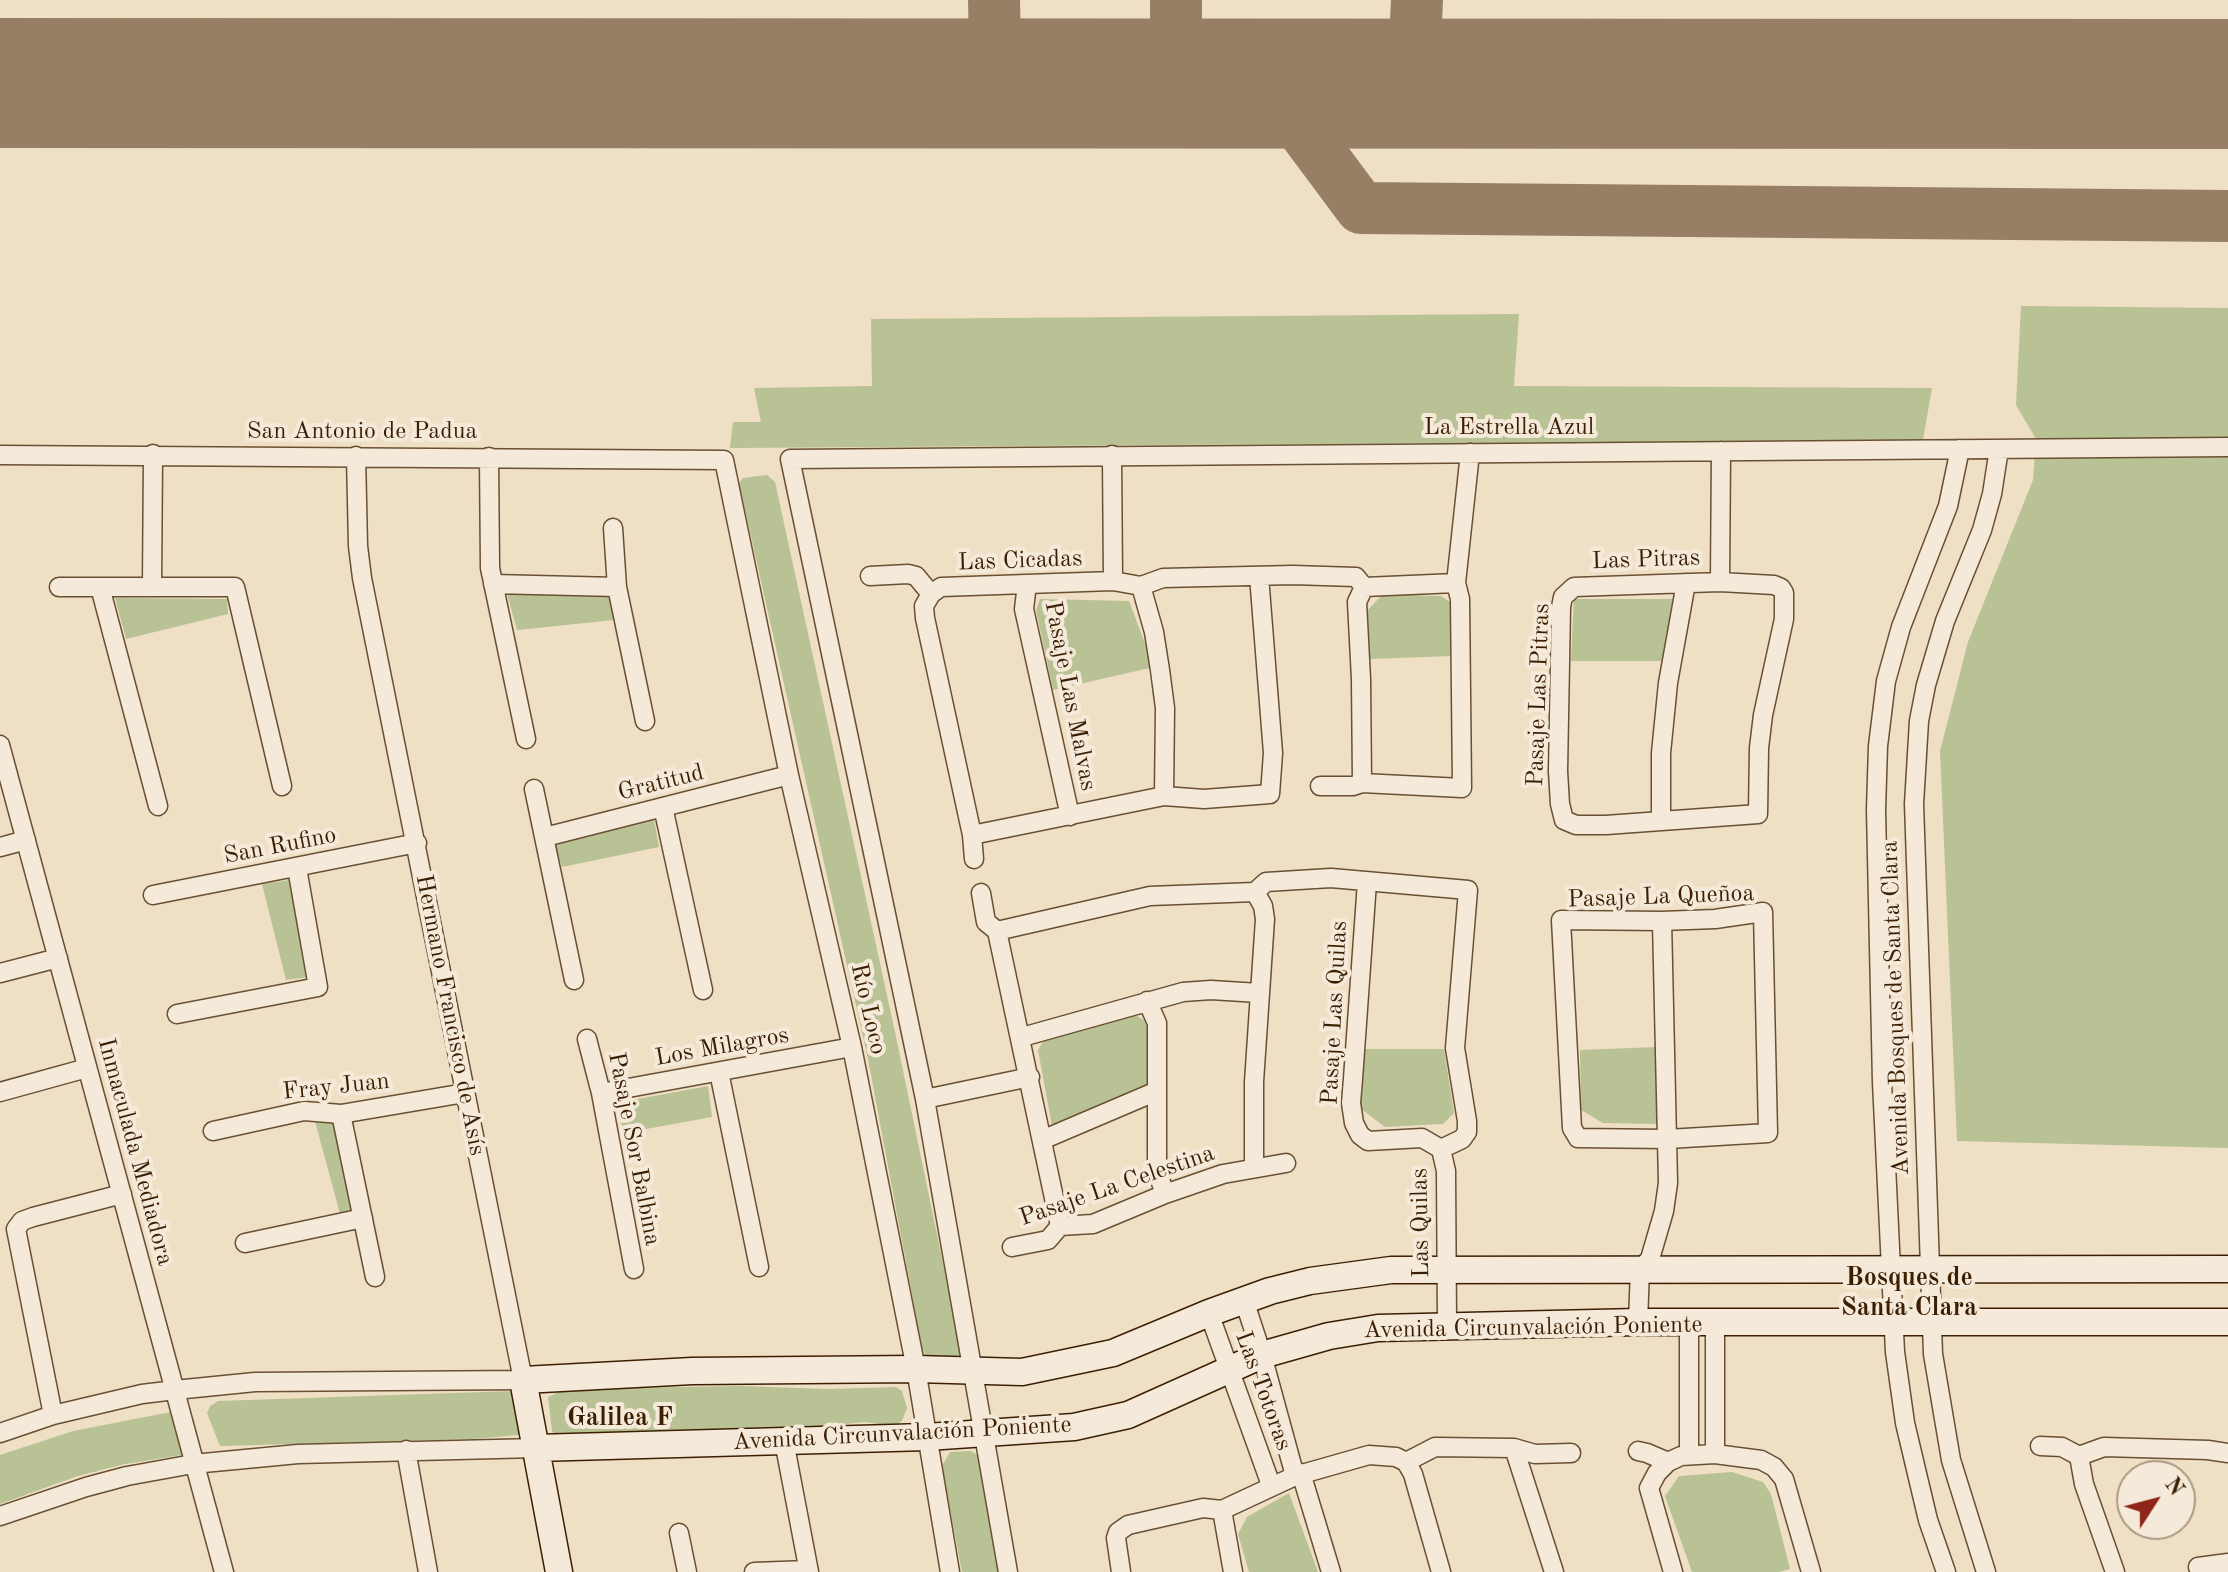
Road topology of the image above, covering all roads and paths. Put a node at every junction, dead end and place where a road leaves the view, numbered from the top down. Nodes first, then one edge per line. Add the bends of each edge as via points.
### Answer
1 (2228, 447) edge
2 (1960, 449) junction
3 (1999, 449) junction
4 (1721, 451) junction
5 (1470, 453) junction
6 (153, 454) junction
7 (0, 455) edge
8 (1112, 455) junction
9 (356, 456) junction
10 (489, 457) junction
11 (790, 459) joint
12 (724, 460) joint
13 (613, 528) dead end
14 (870, 576) dead end
15 (1259, 576) junction
16 (1113, 581) junction
17 (1720, 582) junction
18 (1456, 583) junction
19 (1686, 583) junction
20 (493, 584) junction
21 (1027, 584) junction
22 (1141, 586) junction
23 (59, 587) dead end
24 (100, 587) junction
25 (152, 587) junction
26 (617, 587) junction
27 (1364, 587) junction
28 (1574, 587) joint
29 (1784, 593) joint
30 (931, 594) junction
31 (645, 721) dead end
32 (526, 739) dead end
33 (0, 745) edge
34 (789, 775) junction
35 (1362, 783) junction
36 (282, 786) dead end
37 (1320, 786) dead end
38 (534, 789) dead end
39 (1164, 796) junction
40 (158, 806) dead end
41 (663, 807) junction
42 (1070, 816) junction
43 (1661, 821) junction
44 (972, 835) junction
45 (545, 837) junction
46 (26, 840) junction
47 (417, 843) junction
48 (0, 847) edge
49 (974, 859) dead end
50 (297, 868) junction
51 (1367, 882) junction
52 (1255, 892) junction
53 (981, 893) dead end
54 (153, 895) dead end
55 (1662, 921) junction
56 (997, 931) junction
57 (58, 958) junction
58 (0, 973) edge
59 (574, 980) dead end
60 (703, 990) dead end
61 (1259, 993) junction
62 (1147, 1001) junction
63 (177, 1014) dead end
64 (1022, 1037) junction
65 (587, 1039) dead end
66 (852, 1047) junction
67 (87, 1068) junction
68 (719, 1072) junction
69 (1030, 1077) junction
70 (1157, 1091) junction
71 (0, 1092) edge
72 (465, 1093) junction
73 (601, 1093) junction
74 (925, 1099) junction
75 (341, 1114) junction
76 (213, 1131) dead end
77 (1668, 1139) junction
78 (1042, 1140) junction
79 (1368, 1141) joint
80 (1441, 1149) junction
81 (1286, 1163) dead end
82 (1254, 1167) junction
83 (122, 1194) junction
84 (1165, 1194) junction
85 (363, 1218) junction
86 (1060, 1226) junction
87 (245, 1243) dead end
88 (1012, 1247) dead end
89 (759, 1267) dead end
90 (1446, 1268) junction
91 (1929, 1268) junction
92 (634, 1269) dead end
93 (1640, 1269) junction
94 (1890, 1269) junction
95 (2228, 1269) edge
96 (375, 1277) dead end
97 (1244, 1300) junction
98 (1209, 1313) junction
99 (1638, 1322) junction
100 (2228, 1322) edge
101 (1702, 1323) junction
102 (1892, 1323) junction
103 (1931, 1323) junction
104 (1447, 1325) junction
105 (1262, 1355) junction
106 (916, 1369) junction
107 (973, 1370) junction
108 (1231, 1370) junction
109 (523, 1380) junction
110 (175, 1390) junction
111 (53, 1415) junction
112 (0, 1433) edge
113 (984, 1433) junction
114 (927, 1437) junction
115 (784, 1441) junction
116 (2040, 1446) dead end
117 (536, 1448) junction
118 (1514, 1448) junction
119 (406, 1450) junction
120 (1638, 1451) dead end
121 (1571, 1453) dead end
122 (2228, 1453) edge
123 (1715, 1454) junction
124 (1689, 1455) junction
125 (2079, 1456) junction
126 (1406, 1462) junction
127 (1668, 1462) junction
128 (195, 1465) junction
129 (1298, 1474) junction
130 (1271, 1485) junction
131 (1222, 1510) junction
132 (0, 1516) edge
133 (679, 1533) dead end
134 (2228, 1563) edge
135 (2198, 1567) dead end
136 (808, 1571) edge
137 (224, 1572) edge
138 (428, 1572) edge
139 (559, 1572) edge
140 (687, 1572) edge
141 (754, 1572) edge
142 (950, 1572) edge
143 (1008, 1572) edge
144 (1121, 1572) edge
145 (1233, 1572) edge
146 (1331, 1572) edge
147 (1441, 1572) edge
148 (1554, 1572) edge
149 (1673, 1572) edge
150 (1811, 1572) edge
151 (1946, 1572) edge
152 (1986, 1572) edge
153 (2115, 1572) edge

1 - 3 street, La Estrella Azul
2 - 3 street, La Estrella Azul
2 - 4 street, La Estrella Azul
2 - 94 street, Avenida Bosques de Santa Clara via 1948,506 1894,652 1878,746 1879,969
3 - 91 street, Avenida Bosques de Santa Clara via 1982,530 1935,649 1916,754 1914,834
4 - 5 street, La Estrella Azul
4 - 17 street, Las Pitras
5 - 8 street, La Estrella Azul
5 - 18 street
6 - 7 street, San Antonio de Padua
6 - 9 street, San Antonio de Padua
6 - 25 street
8 - 11 street, La Estrella Azul
8 - 16 street, Las Cicadas
9 - 10 street, San Antonio de Padua
9 - 47 street, Hermano Francisco de Asís via 359,563
10 - 12 street, San Antonio de Padua
10 - 20 street via 488,554
11 - 74 street, Río Loco
12 - 34 street, Río Loco
13 - 26 street
14 - 30 street via 916,576
15 - 22 street via 1163,578
15 - 27 street via 1356,577
15 - 39 street via 1273,753 1270,794
16 - 21 street, Las Cicadas
16 - 22 street, Las Cicadas
17 - 19 street, Las Pitras
17 - 29 street, Las Pitras via 1774,585
18 - 27 street
18 - 35 street via 1462,788
19 - 28 street, Las Pitras
19 - 43 street via 1668,683
20 - 26 street
20 - 32 street
21 - 30 street, Las Cicadas via 941,587
21 - 42 street, Pasaje Las Malvas via 1024,609
22 - 39 street via 1165,708
23 - 24 street
24 - 25 street
24 - 40 street
25 - 36 street via 235,587
26 - 31 street
27 - 35 street via 1357,602
28 - 43 street, Pasaje Las Pitras via 1561,607 1561,816 1568,823 1586,825
29 - 43 street, Pasaje Las Pitras via 1784,619 1762,723 1758,814
30 - 44 street via 925,618
33 - 46 street, Inmaculada Mediadora
34 - 41 street, Gratitud
34 - 66 street, Río Loco
35 - 37 street
38 - 45 street
39 - 42 street
41 - 45 street, Gratitud
41 - 60 street
42 - 44 street
44 - 49 street
45 - 59 street
46 - 48 street
46 - 57 street, Inmaculada Mediadora
47 - 50 street, San Rufino
47 - 72 street, Hermano Francisco de Asís
50 - 54 street, San Rufino
50 - 63 street via 318,987
51 - 52 street via 1266,882
51 - 79 street, Pasaje Las Quilas via 1351,1103 1354,1123
51 - 80 street via 1468,890 1455,1048 1467,1132
52 - 56 street via 1150,896
52 - 61 street via 1264,911
53 - 56 street via 986,922
55 - 77 street
55 - 77 street, Pasaje La Queñoa via 1561,920 1572,1128 1578,1138
55 - 77 street, Pasaje La Queñoa via 1763,912 1768,1133
56 - 64 street
57 - 58 street
57 - 67 street, Inmaculada Mediadora
61 - 62 street via 1183,992
61 - 82 street
62 - 64 street
62 - 70 street via 1157,1023
64 - 69 street
65 - 73 street, Pasaje Sor Balbina
66 - 68 street, Los Milagros
66 - 106 street, Río Loco
67 - 71 street
67 - 83 street, Inmaculada Mediadora
68 - 73 street, Los Milagros
68 - 89 street
69 - 74 street
69 - 78 street
70 - 78 street
70 - 84 street via 1157,1171
72 - 75 street, Fray Juan
72 - 109 street, Hermano Francisco de Asís
73 - 92 street, Pasaje Sor Balbina
74 - 107 street, Río Loco
75 - 76 street, Fray Juan via 304,1111
75 - 85 street
77 - 93 street via 1664,1211 1650,1259
78 - 86 street
79 - 80 street, Las Quilas via 1422,1138
80 - 90 street, Las Quilas via 1446,1171
81 - 82 street, Pasaje La Celestina
82 - 84 street, Pasaje La Celestina
83 - 110 street, Inmaculada Mediadora
83 - 111 street via 33,1217 16,1229
84 - 86 street, Pasaje La Celestina via 1093,1224
85 - 87 street
85 - 96 street
86 - 88 street, Pasaje La Celestina via 1048,1240
90 - 93 street
90 - 97 street via 1345,1275
90 - 104 street, Las Quilas
91 - 94 street
91 - 95 street
91 - 103 street, Avenida Bosques de Santa Clara
93 - 94 street
93 - 99 street
94 - 102 street, Avenida Bosques de Santa Clara
97 - 98 street
97 - 105 street
98 - 107 street via 1092,1359 1022,1372
98 - 108 street, Las Totoras
99 - 101 street, Avenida Circunvalación Poniente
99 - 104 street, Avenida Circunvalación Poniente
100 - 103 street, Avenida Circunvalación Poniente
101 - 102 street, Avenida Circunvalación Poniente
101 - 123 street
101 - 124 street
102 - 103 street, Avenida Circunvalación Poniente
102 - 151 street, Avenida Bosques de Santa Clara via 1905,1423
103 - 152 street, Avenida Bosques de Santa Clara via 1951,1460
104 - 105 street, Avenida Circunvalación Poniente via 1378,1328
105 - 108 street, Avenida Circunvalación Poniente
105 - 129 street
106 - 107 street
106 - 109 street via 692,1371
106 - 114 street, Río Loco
107 - 113 street, Río Loco
108 - 113 street, Avenida Circunvalación Poniente via 1128,1415 1074,1427
108 - 130 street, Las Totoras
109 - 110 street via 255,1382
109 - 117 street, Hermano Francisco de Asís
110 - 111 street
110 - 128 street, Inmaculada Mediadora
111 - 112 street
113 - 114 street, Avenida Circunvalación Poniente
113 - 143 street, Río Loco
114 - 115 street, Avenida Circunvalación Poniente
114 - 142 street, Río Loco
115 - 117 street, Avenida Circunvalación Poniente
115 - 136 street
116 - 125 street via 2062,1447
117 - 119 street, Avenida Circunvalación Poniente
117 - 139 street, Hermano Francisco de Asís
118 - 121 street via 1535,1454
118 - 126 street via 1435,1447
118 - 148 street
119 - 128 street, Avenida Circunvalación Poniente via 251,1457
119 - 138 street
120 - 127 street
122 - 125 street via 2104,1447
123 - 124 street
123 - 150 street via 1761,1460 1784,1479
124 - 127 street
125 - 153 street
126 - 129 street, Las Totoras via 1369,1455
126 - 147 street
127 - 149 street via 1651,1482 1649,1494
128 - 132 street, Avenida Circunvalación Poniente via 127,1476
128 - 137 street, Inmaculada Mediadora
129 - 130 street, Las Totoras
129 - 146 street
130 - 131 street, Las Totoras
131 - 144 street, Las Totoras via 1203,1508 1123,1528 1116,1538
131 - 145 street
133 - 140 street
134 - 135 street
136 - 141 street

